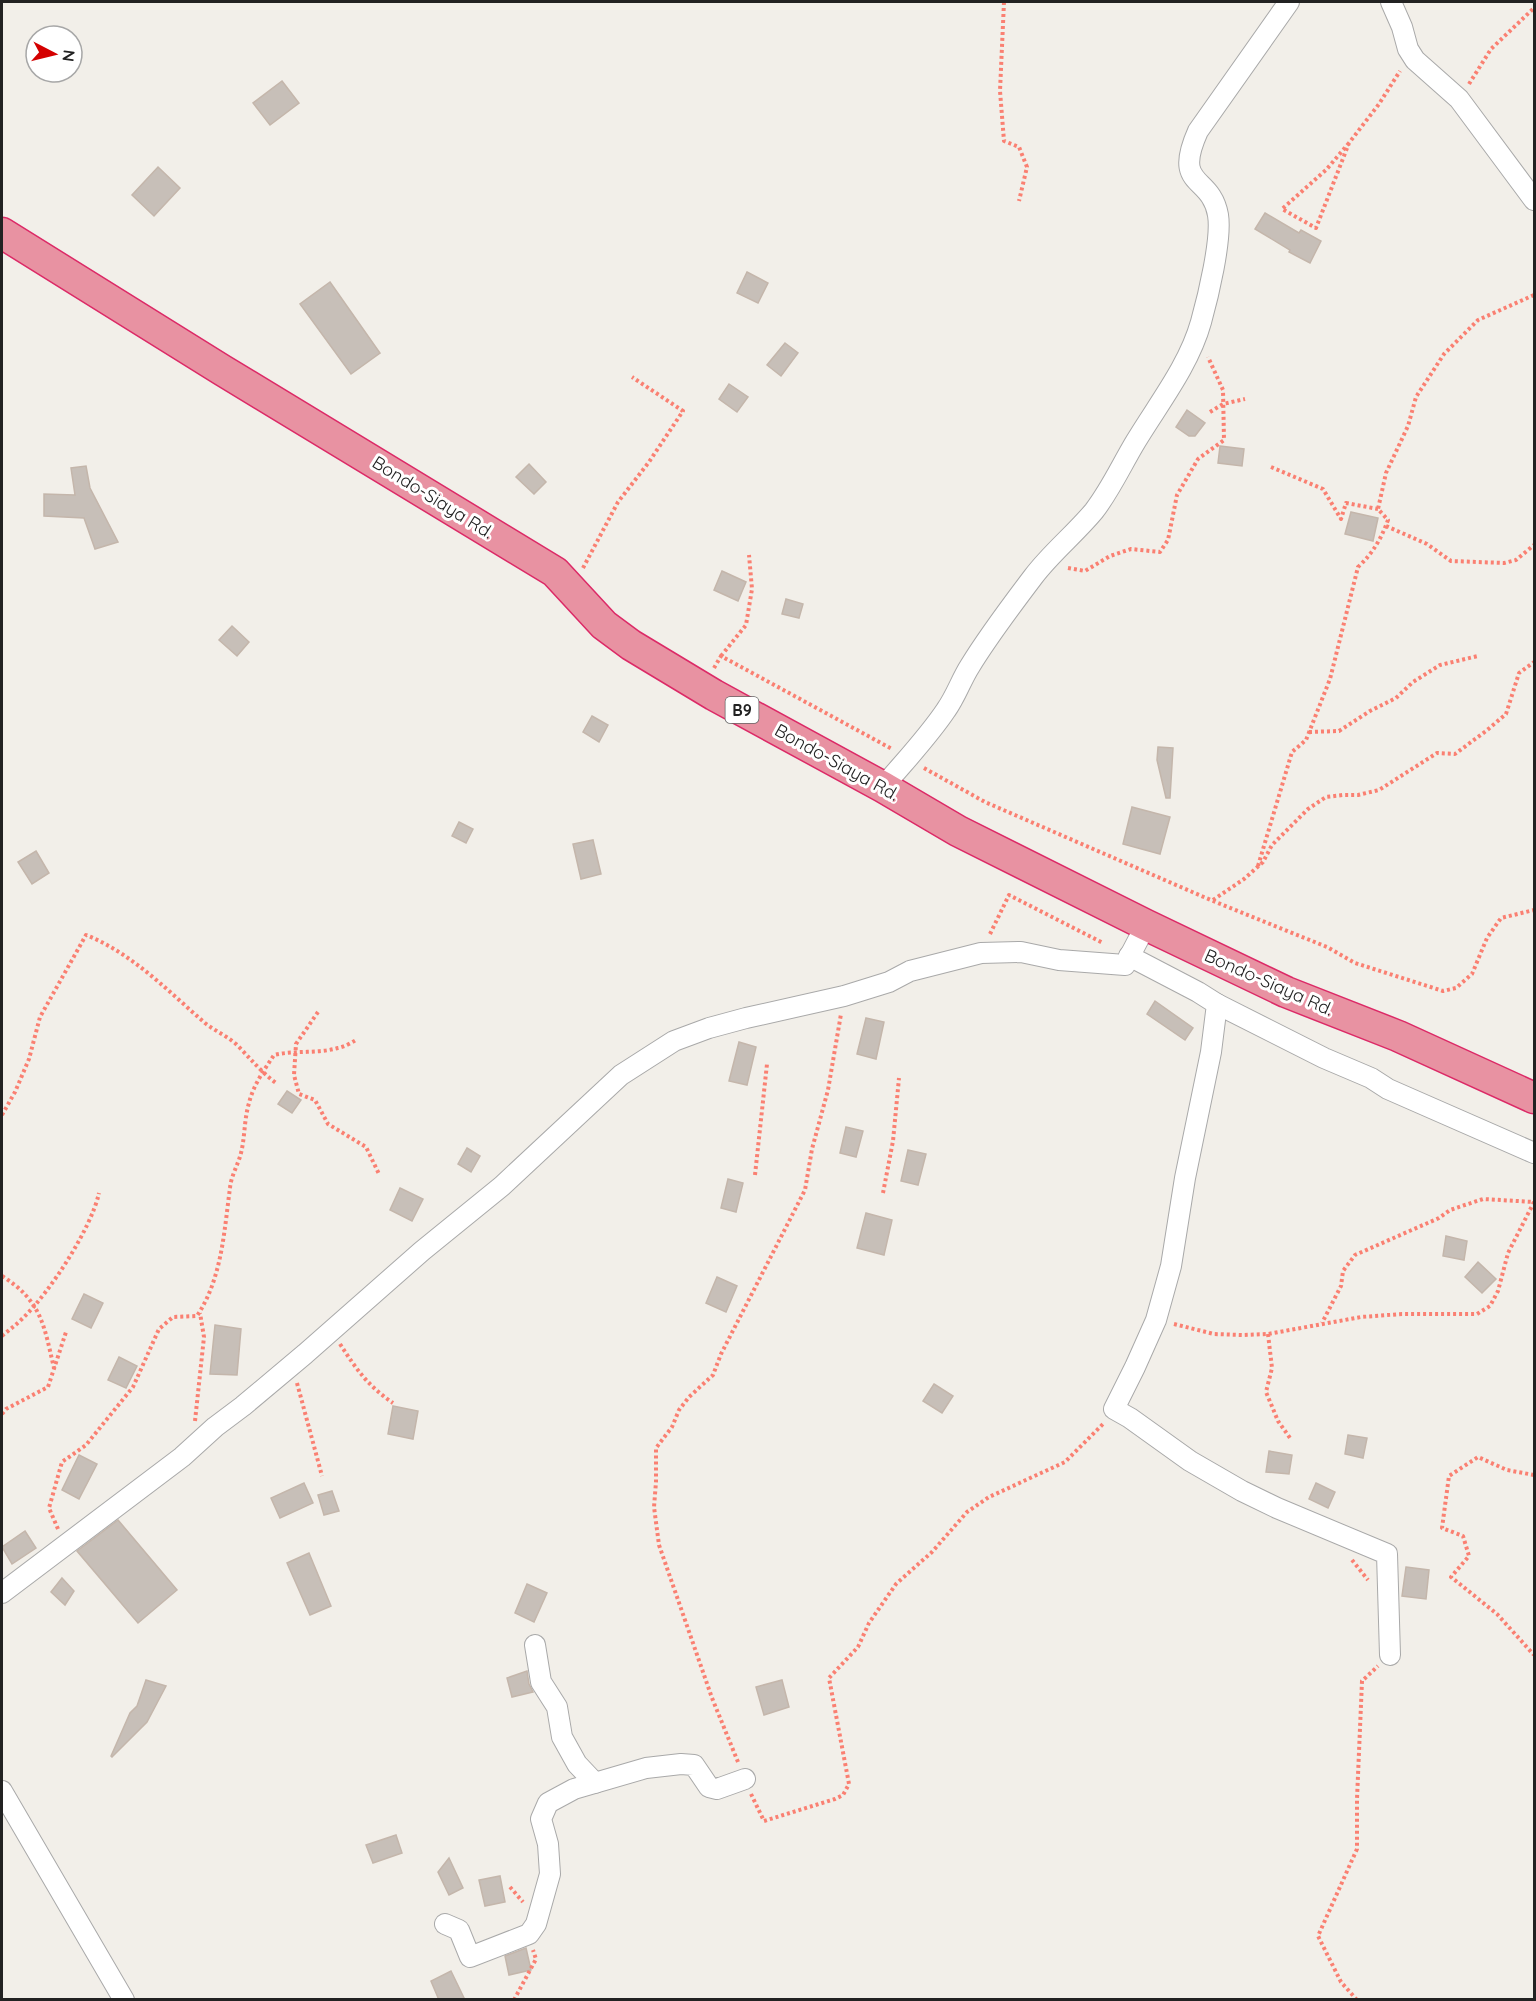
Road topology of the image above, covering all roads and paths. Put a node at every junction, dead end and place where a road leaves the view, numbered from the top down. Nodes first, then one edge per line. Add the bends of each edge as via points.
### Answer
1 (1004, 2) edge
2 (1289, 2) edge
3 (1391, 2) edge
4 (1534, 8) edge
5 (1415, 60) junction
6 (1459, 99) junction
7 (1349, 142) junction
8 (1534, 200) edge
9 (1020, 201) dead end
10 (2, 233) edge
11 (1534, 295) edge
12 (1197, 332) junction
13 (632, 377) dead end
14 (1245, 399) dead end
15 (1223, 404) junction
16 (1210, 412) dead end
17 (1270, 467) dead end
18 (1378, 509) junction
19 (1386, 526) junction
20 (1534, 545) edge
21 (749, 555) dead end
22 (1068, 568) dead end
23 (572, 590) junction
24 (722, 656) junction
25 (1478, 656) dead end
26 (1534, 662) edge
27 (702, 687) junction
28 (1309, 732) junction
29 (907, 758) junction
30 (884, 787) junction
31 (1258, 866) junction
32 (1213, 901) junction
33 (1534, 910) edge
34 (1146, 925) junction
35 (981, 953) junction
36 (1129, 956) junction
37 (844, 996) junction
38 (1217, 1004) junction
39 (318, 1012) dead end
40 (356, 1040) dead end
41 (295, 1052) junction
42 (767, 1064) dead end
43 (262, 1073) junction
44 (899, 1078) dead end
45 (276, 1083) dead end
46 (1534, 1098) edge
47 (2, 1115) edge
48 (1534, 1153) edge
49 (380, 1174) dead end
50 (755, 1175) dead end
51 (99, 1193) dead end
52 (883, 1193) dead end
53 (2, 1276) edge
54 (33, 1306) junction
55 (200, 1312) junction
56 (1156, 1320) junction
57 (1322, 1323) junction
58 (332, 1331) junction
59 (66, 1332) dead end
60 (1268, 1334) junction
61 (2, 1336) edge
62 (292, 1365) junction
63 (54, 1370) junction
64 (393, 1402) dead end
65 (1114, 1409) junction
66 (2, 1414) edge
67 (1290, 1438) dead end
68 (194, 1447) junction
69 (1534, 1475) edge
70 (322, 1476) dead end
71 (1342, 1534) junction
72 (64, 1546) junction
73 (2, 1593) edge
74 (1389, 1602) junction
75 (536, 1645) dead end
76 (1390, 1655) joint
77 (1534, 1655) edge
78 (745, 1779) junction
79 (595, 1783) junction
80 (2, 1791) edge
81 (445, 1924) dead end
82 (124, 2000) edge
83 (1357, 2000) edge

1 - 9 path via 1000,91 1004,141 1019,147 1027,167
2 - 12 street via 1198,131 1190,149 1188,165 1216,208 1219,227
3 - 5 street
4 - 6 path via 1491,49
5 - 6 street
5 - 7 path via 1400,71
6 - 8 street
7 - 7 path via 1316,228 1282,209 1326,170
10 - 23 highway, Bondo-Siaya Rd. / B9 via 555,572
11 - 18 path via 1478,320 1444,354 1416,397 1408,426 1386,472
12 - 15 path via 1223,390
12 - 29 street via 1180,371 1103,500 1033,576 981,648 945,712
13 - 23 path via 683,411 618,502
14 - 15 path
15 - 16 path
15 - 22 path via 1224,440 1198,459 1177,495 1168,540 1160,552 1131,549 1110,556 1085,572
17 - 18 path via 1323,489 1341,519 1346,503
18 - 19 path via 1388,520
19 - 20 path via 1427,544 1451,561 1504,563 1516,560
19 - 28 path via 1369,558 1358,567 1330,679
21 - 24 path via 752,589 746,625
23 - 27 highway, Bondo-Siaya Rd. / B9 via 603,625
24 - 27 path
24 - 29 path
25 - 28 path via 1440,665 1396,698 1339,731
26 - 31 path via 1519,673 1506,714 1486,731 1455,753 1437,753 1379,790 1326,797 1279,838
27 - 30 highway, Bondo-Siaya Rd. / B9
28 - 31 path via 1293,752
29 - 30 street
29 - 32 path via 985,802
30 - 34 highway, Bondo-Siaya Rd. / B9 via 958,831
31 - 32 path
32 - 33 path via 1327,947 1355,963 1443,992 1456,988 1472,974 1487,938 1501,918
34 - 36 street
34 - 46 highway, Bondo-Siaya Rd. / B9 via 1286,992 1398,1036
35 - 36 street via 1021,952 1059,960 1125,965
35 - 36 path via 1009,896
35 - 37 street via 910,971
36 - 38 street
37 - 58 street via 692,1034 621,1075 502,1186
37 - 78 path via 805,1190 713,1375 684,1403 656,1448 654,1507 659,1545 712,1698
38 - 48 street via 1388,1089
38 - 56 street via 1171,1266
39 - 41 path via 296,1044
40 - 41 path via 339,1048
41 - 43 path via 274,1055
41 - 49 path via 294,1075 299,1094 315,1100 328,1124 366,1147
42 - 50 path
43 - 45 path
43 - 47 path via 234,1043 207,1025 173,993 104,942 86,935 40,1017 29,1059
43 - 55 path via 249,1102 214,1283
44 - 52 path
51 - 54 path via 75,1246
53 - 54 path
54 - 61 path
54 - 63 path via 42,1319
55 - 68 path via 204,1337
55 - 72 path via 197,1316 173,1317 159,1329 133,1388 86,1445 62,1462 49,1508
56 - 60 path via 1214,1334
56 - 65 street
57 - 57 path via 1341,1286 1343,1271 1355,1255 1483,1198 1534,1202 1508,1253 1498,1291 1490,1306 1477,1314 1402,1314
57 - 60 path
58 - 62 street
58 - 64 path via 374,1390
59 - 63 path
60 - 67 path via 1272,1368 1266,1392
62 - 68 street
62 - 70 path
63 - 66 path via 48,1387
65 - 71 street via 1242,1491
65 - 78 path via 1065,1462 989,1497 967,1512 880,1605 858,1647 829,1678 849,1784 843,1795 764,1821
68 - 72 street
69 - 77 path via 1507,1470 1478,1457 1449,1476 1442,1528 1463,1536 1469,1556 1451,1577 1497,1614
71 - 74 path via 1351,1560
71 - 74 street via 1387,1554
72 - 73 street
74 - 76 street
75 - 79 street via 541,1682 557,1707 562,1737 577,1764
76 - 83 path via 1362,1681 1357,1849 1318,1936 1341,1982
78 - 79 street via 717,1789 709,1787 694,1766 681,1764 646,1768
79 - 81 street via 548,1803 541,1819 550,1874 536,1924 529,1934 470,1957 459,1929
80 - 82 street

